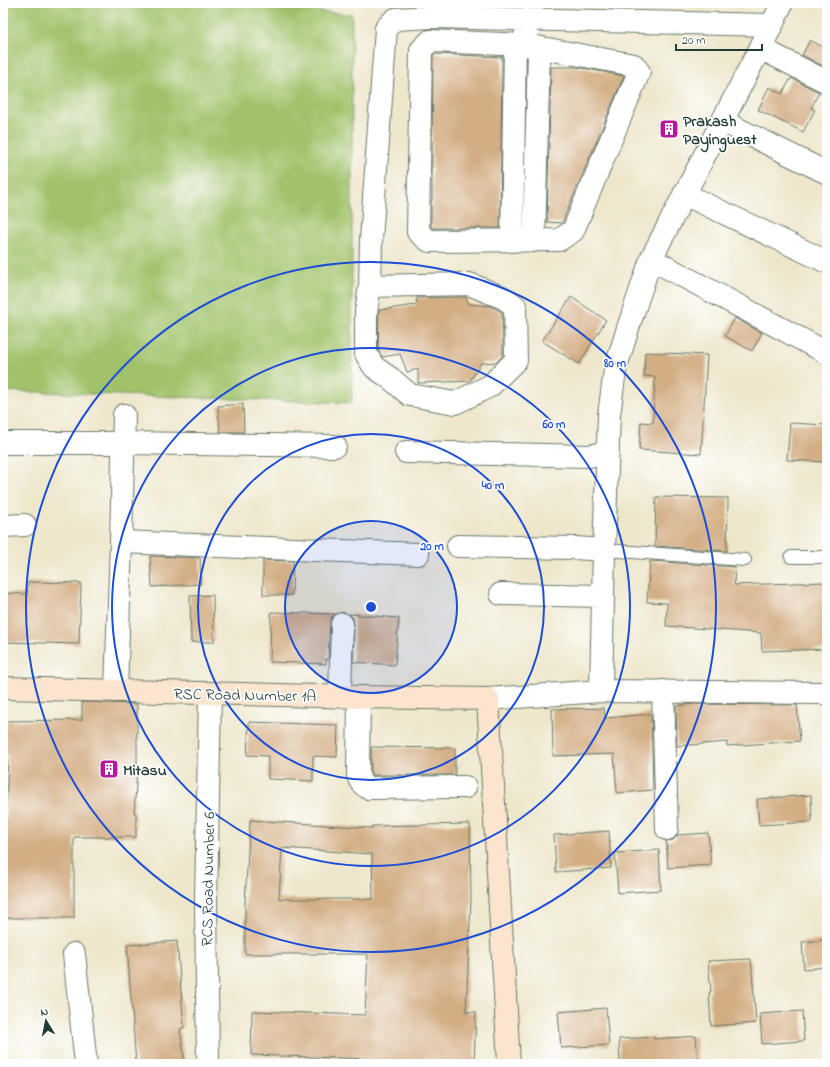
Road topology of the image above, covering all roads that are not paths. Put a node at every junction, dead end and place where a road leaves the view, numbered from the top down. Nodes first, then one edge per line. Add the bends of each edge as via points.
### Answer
1 (782, 3) edge
2 (526, 20) junction
3 (772, 25) junction
4 (527, 46) junction
5 (760, 48) junction
6 (827, 82) edge
7 (722, 121) junction
8 (827, 173) edge
9 (684, 194) junction
10 (512, 241) junction
11 (534, 241) junction
12 (651, 259) junction
13 (827, 262) edge
14 (370, 286) junction
15 (827, 353) edge
16 (124, 415) dead end
17 (3, 443) edge
18 (123, 443) junction
19 (335, 446) dead end
20 (406, 452) dead end
21 (608, 452) junction
22 (3, 526) edge
23 (25, 526) dead end
24 (121, 542) junction
25 (458, 546) dead end
26 (604, 550) junction
27 (418, 554) dead end
28 (791, 557) dead end
29 (827, 557) edge
30 (745, 560) dead end
31 (500, 594) dead end
32 (603, 596) junction
33 (342, 624) dead end
34 (3, 688) edge
35 (116, 691) junction
36 (601, 691) junction
37 (663, 691) junction
38 (210, 693) junction
39 (827, 693) edge
40 (350, 697) junction
41 (488, 698) junction
42 (465, 787) dead end
43 (667, 829) dead end
44 (74, 954) dead end
45 (86, 1064) edge
46 (208, 1064) edge
47 (509, 1064) edge

1 - 3 street
2 - 3 street
2 - 4 street
2 - 14 street via 433,17 395,19 386,28
3 - 5 street
4 - 10 street
4 - 10 street via 430,41 421,50 418,232 429,241
4 - 11 street
4 - 11 street via 634,65 639,72 573,231 559,240
5 - 6 street
5 - 7 street
7 - 8 street
7 - 9 street
9 - 12 street
9 - 13 street
10 - 11 street
12 - 15 street
12 - 21 street via 615,370 609,415
14 - 14 street via 366,312 366,354 374,367 410,395 455,403 490,386 516,360 516,306 504,298 469,284
16 - 18 street
17 - 18 street
18 - 19 street
18 - 24 street
20 - 21 street via 589,456
21 - 26 street
22 - 23 street
24 - 27 street
24 - 35 street
25 - 26 street
26 - 30 lane
26 - 32 street
28 - 29 lane
31 - 32 street
32 - 36 street
33 - 40 street
34 - 35 street, RSC Road Number 1A
35 - 38 street, RSC Road Number 1A
36 - 37 street
36 - 41 street
37 - 39 street
37 - 43 street
38 - 40 street, RSC Road Number 1A
38 - 46 street, RCS Road Number 6 via 206,902
40 - 41 street, RSC Road Number 1A
40 - 42 street via 358,776 359,782 364,786
41 - 47 street
44 - 45 street

